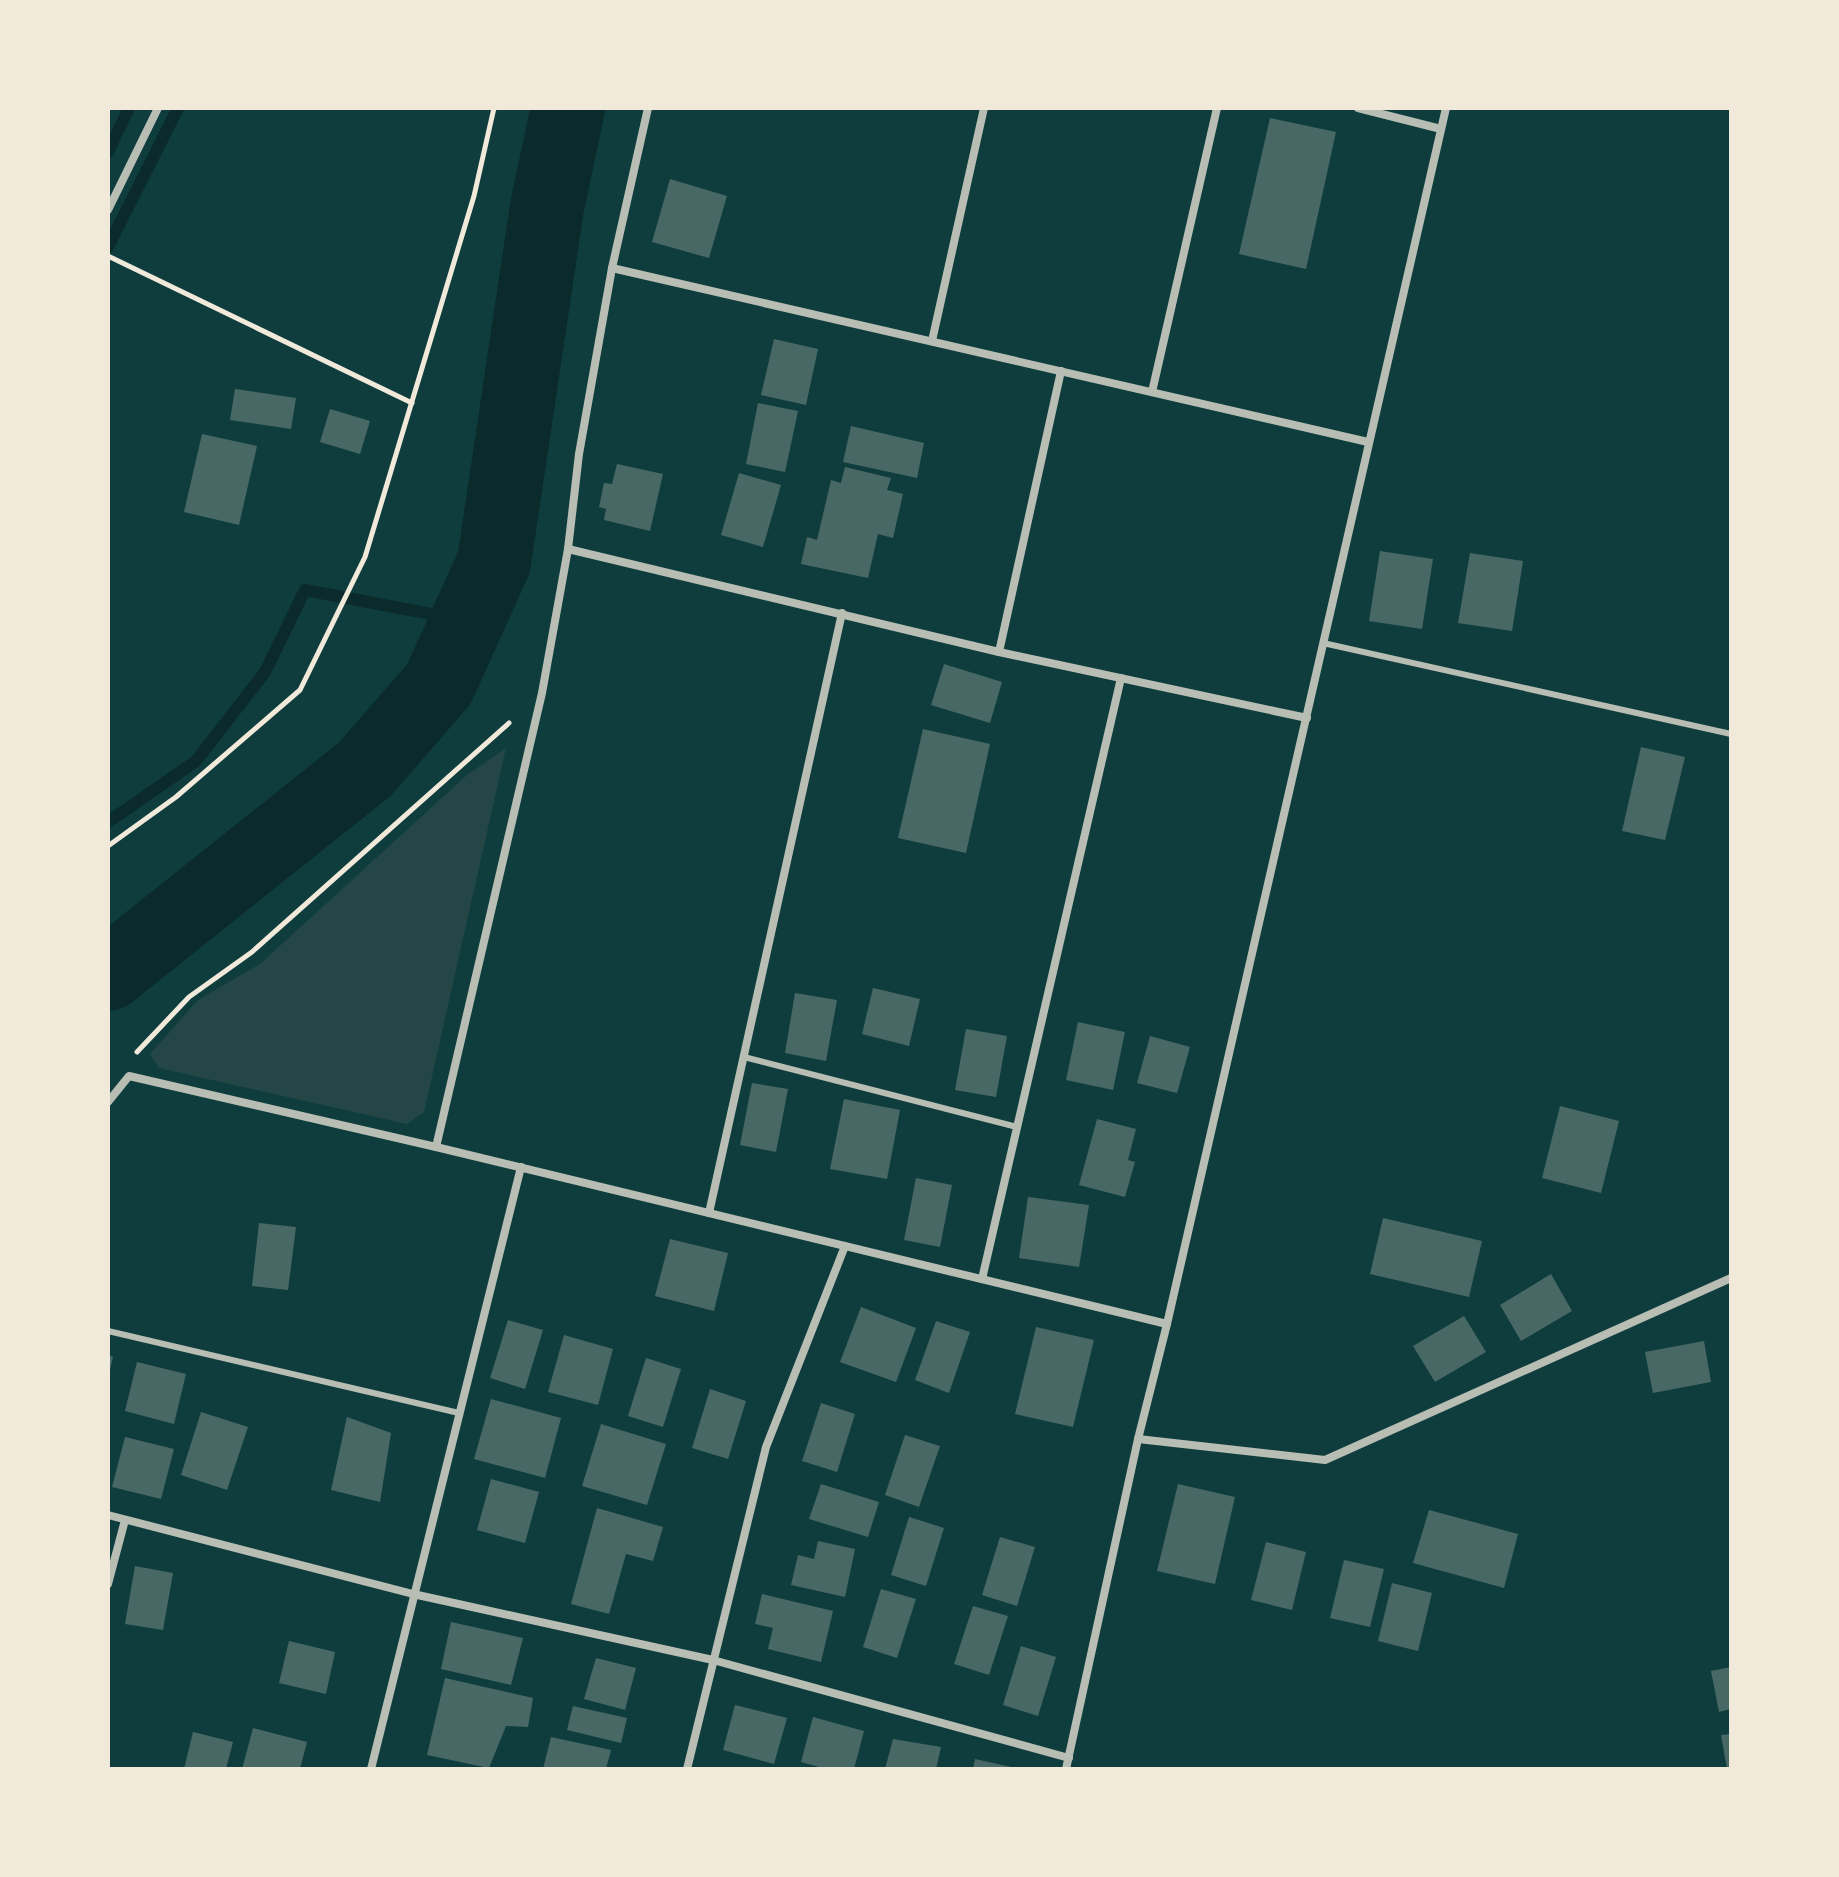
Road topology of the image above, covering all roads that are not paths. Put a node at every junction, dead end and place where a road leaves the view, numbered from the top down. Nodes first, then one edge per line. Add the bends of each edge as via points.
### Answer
1 (158, 108) edge
2 (648, 108) edge
3 (984, 108) edge
4 (1217, 108) edge
5 (1358, 108) edge
6 (1446, 108) edge
7 (1441, 129) junction
8 (108, 210) edge
9 (612, 268) junction
10 (932, 341) junction
11 (1061, 371) junction
12 (1152, 392) junction
13 (1368, 442) junction
14 (568, 549) junction
15 (842, 613) junction
16 (1323, 643) junction
17 (999, 652) junction
18 (1121, 678) junction
19 (1307, 718) junction
20 (1731, 734) edge
21 (744, 1057) junction
22 (108, 1102) edge
23 (1017, 1127) junction
24 (436, 1147) junction
25 (521, 1167) junction
26 (709, 1213) junction
27 (845, 1246) junction
28 (1731, 1278) edge
29 (982, 1279) junction
30 (1167, 1324) junction
31 (108, 1331) edge
32 (459, 1413) junction
33 (1138, 1439) junction
34 (108, 1515) edge
35 (125, 1520) junction
36 (108, 1584) edge
37 (413, 1594) junction
38 (713, 1660) junction
39 (1069, 1758) junction
40 (371, 1769) edge
41 (687, 1769) edge
42 (1066, 1769) edge

1 - 8 street
2 - 9 street
3 - 10 street
4 - 12 street
5 - 7 street
6 - 7 street
7 - 13 street
9 - 10 street
9 - 14 street
10 - 11 street
11 - 12 street
11 - 17 street
12 - 13 street
13 - 16 street
14 - 15 street
14 - 24 street via 542,693
15 - 17 street
15 - 21 street
16 - 19 street
16 - 20 lane
17 - 18 street
18 - 19 street
18 - 23 street
19 - 30 street
21 - 23 lane
21 - 26 street
22 - 24 street via 129,1076
23 - 29 street
24 - 25 street
25 - 26 street
25 - 32 street
26 - 27 street
27 - 29 street
27 - 38 street via 766,1447
28 - 33 street via 1325,1460
29 - 30 street
30 - 33 street
31 - 32 lane
32 - 37 street
33 - 39 street
34 - 35 street
35 - 36 street
35 - 37 street
37 - 38 street
37 - 40 street
38 - 39 street
38 - 41 street
39 - 42 street

